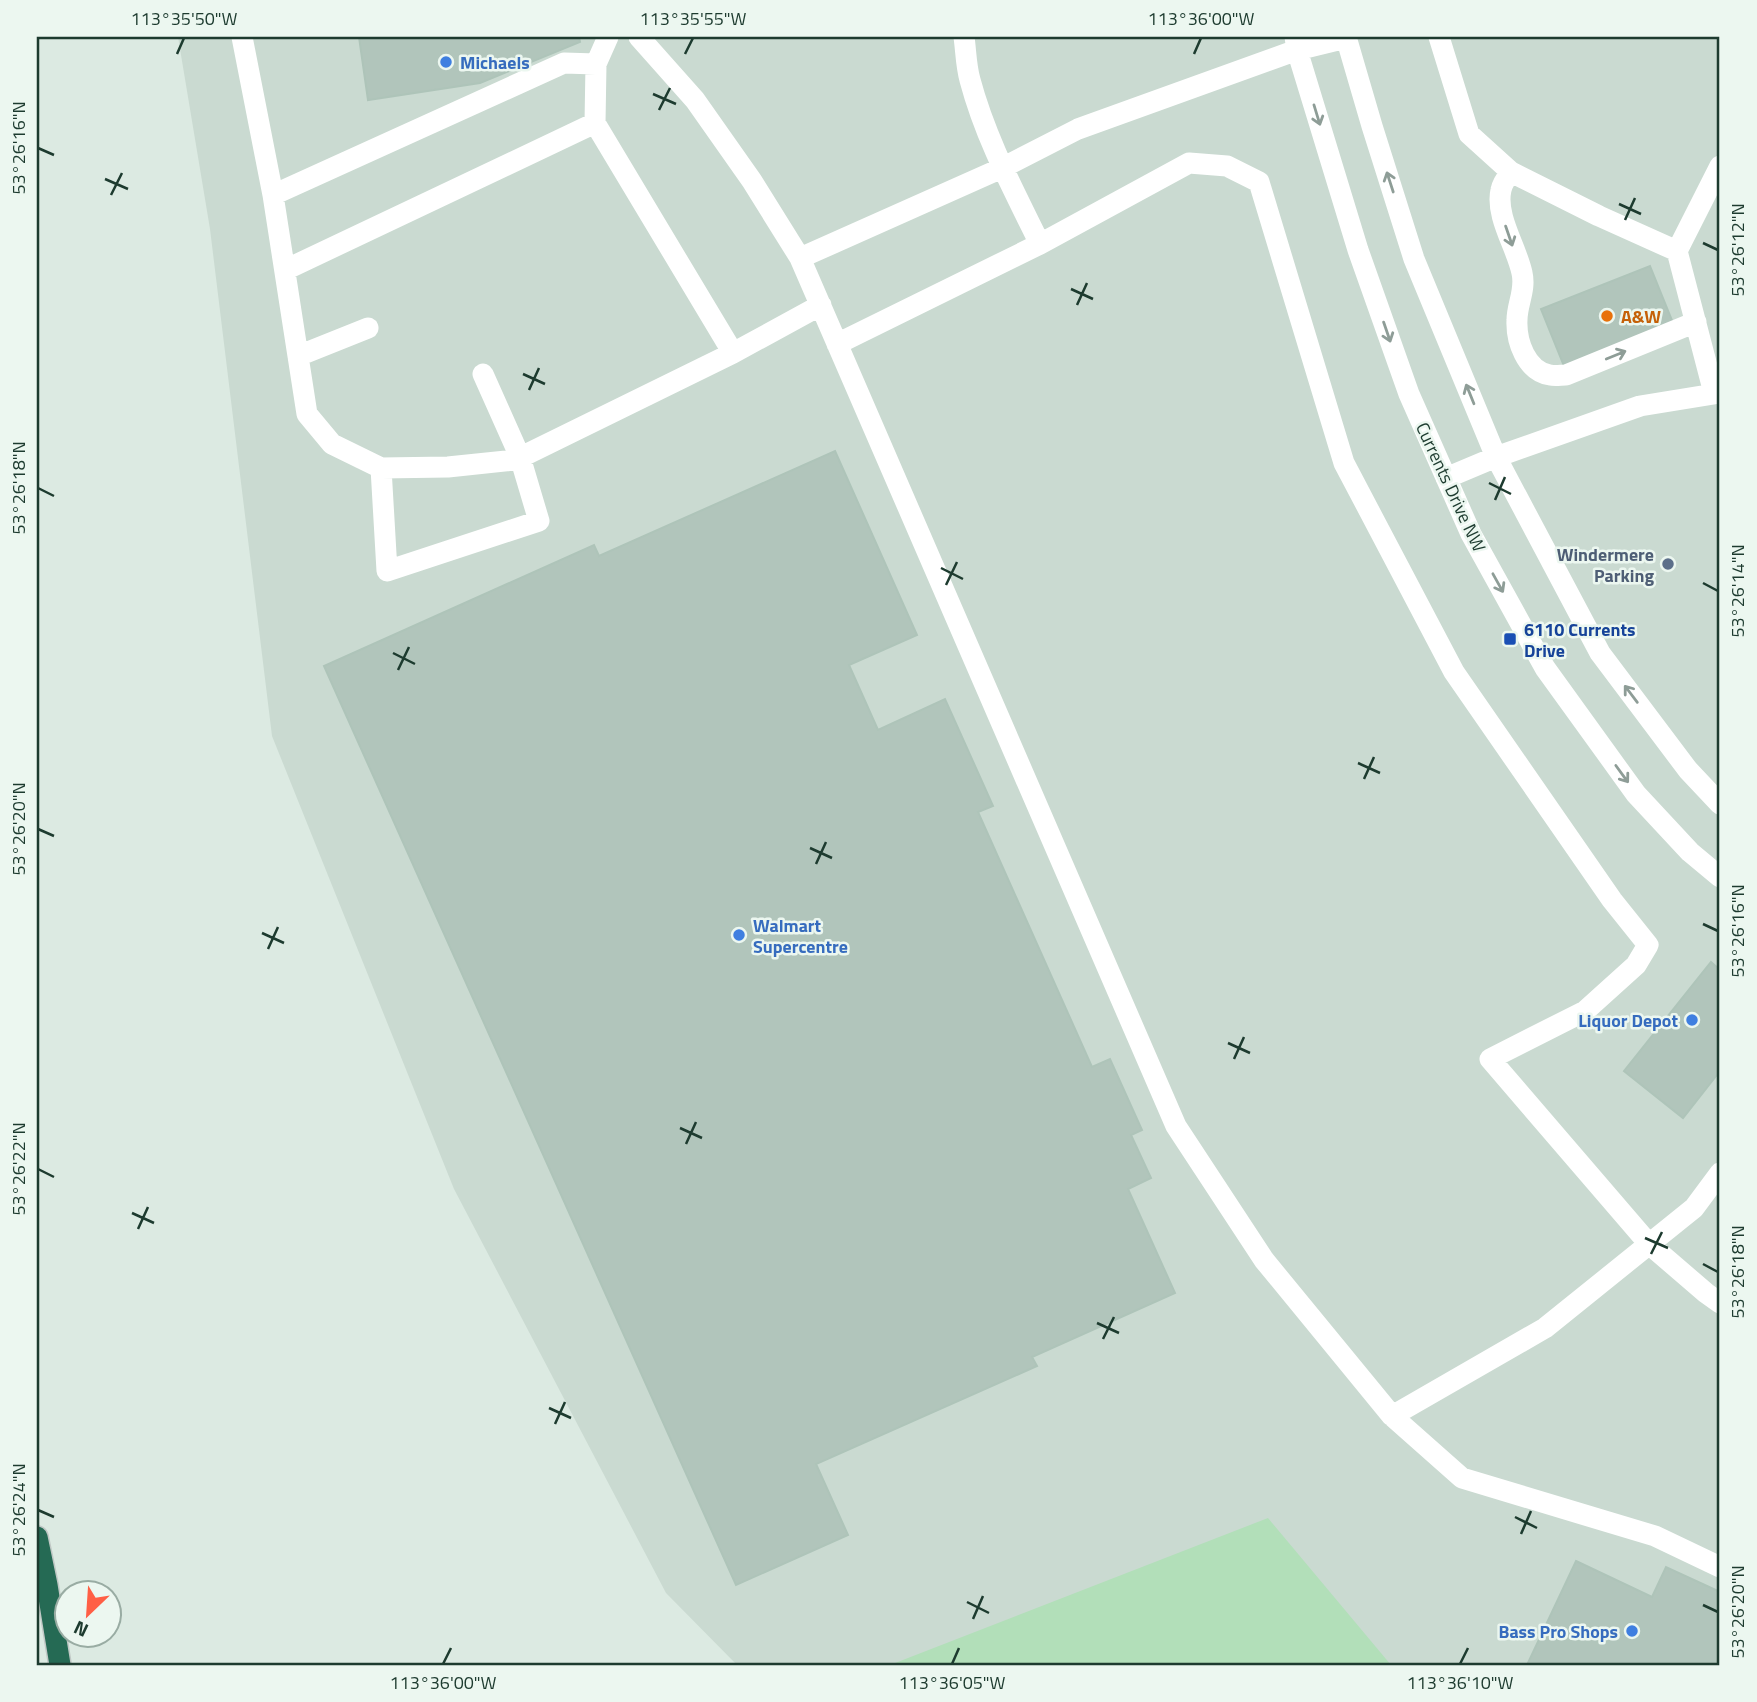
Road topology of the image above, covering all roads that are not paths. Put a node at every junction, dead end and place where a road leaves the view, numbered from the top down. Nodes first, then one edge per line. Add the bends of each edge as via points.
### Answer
1 (242, 37) edge
2 (608, 37) edge
3 (639, 37) edge
4 (964, 37) edge
5 (1346, 37) edge
6 (1439, 37) edge
7 (1296, 43) edge
8 (596, 64) junction
9 (595, 123) junction
10 (1720, 166) edge
11 (1002, 168) junction
12 (1511, 172) junction
13 (273, 195) junction
14 (1040, 244) junction
15 (1677, 251) junction
16 (800, 258) junction
17 (285, 270) junction
18 (821, 305) junction
19 (1696, 322) junction
20 (368, 328) dead end
21 (837, 344) junction
22 (733, 353) junction
23 (298, 356) junction
24 (483, 374) dead end
25 (1717, 393) edge
26 (520, 457) junction
27 (1496, 457) junction
28 (381, 468) junction
29 (1446, 478) junction
30 (1720, 804) edge
31 (1720, 877) edge
32 (1720, 1173) edge
33 (1649, 1244) junction
34 (1720, 1303) edge
35 (1392, 1416) junction
36 (37, 1537) edge
37 (1720, 1567) edge
38 (60, 1665) edge

1 - 13 street
2 - 8 street
3 - 16 street via 695,100
4 - 11 street via 969,78
5 - 7 street
27 -> 5 street via 1415,259
6 - 12 street via 1469,134
7 - 11 street via 1078,129
7 -> 29 street, Currents Drive NW via 1358,250 1409,394
8 - 9 street
8 - 13 street via 564,63
9 - 17 street
9 - 22 street
10 - 15 street
11 - 14 street
11 - 16 street
12 - 15 street
12 -> 19 street via 1500,199 1522,272 1517,340 1530,364 1548,375 1566,375
13 - 17 street
14 - 21 street
14 - 33 street via 1189,163 1227,166 1259,182 1344,463 1454,672 1648,945 1636,965 1585,1011 1490,1059
15 - 19 street
16 - 18 street
17 - 23 street
18 - 21 street
18 - 22 street
19 - 25 street
20 - 23 street
21 - 35 street via 1176,1126 1264,1260
22 - 26 street
23 - 28 street via 307,414 332,444
24 - 26 street
25 - 27 street via 1640,406
26 - 28 street via 448,467
26 - 28 street via 539,521 387,570
27 - 29 street
30 -> 27 street via 1688,770 1600,653
29 -> 31 street, Currents Drive NW via 1471,534 1545,668 1636,794
32 - 33 street via 1695,1208
33 - 34 street
33 - 35 street via 1545,1328
35 - 37 street via 1462,1478 1655,1536
36 - 38 highway

